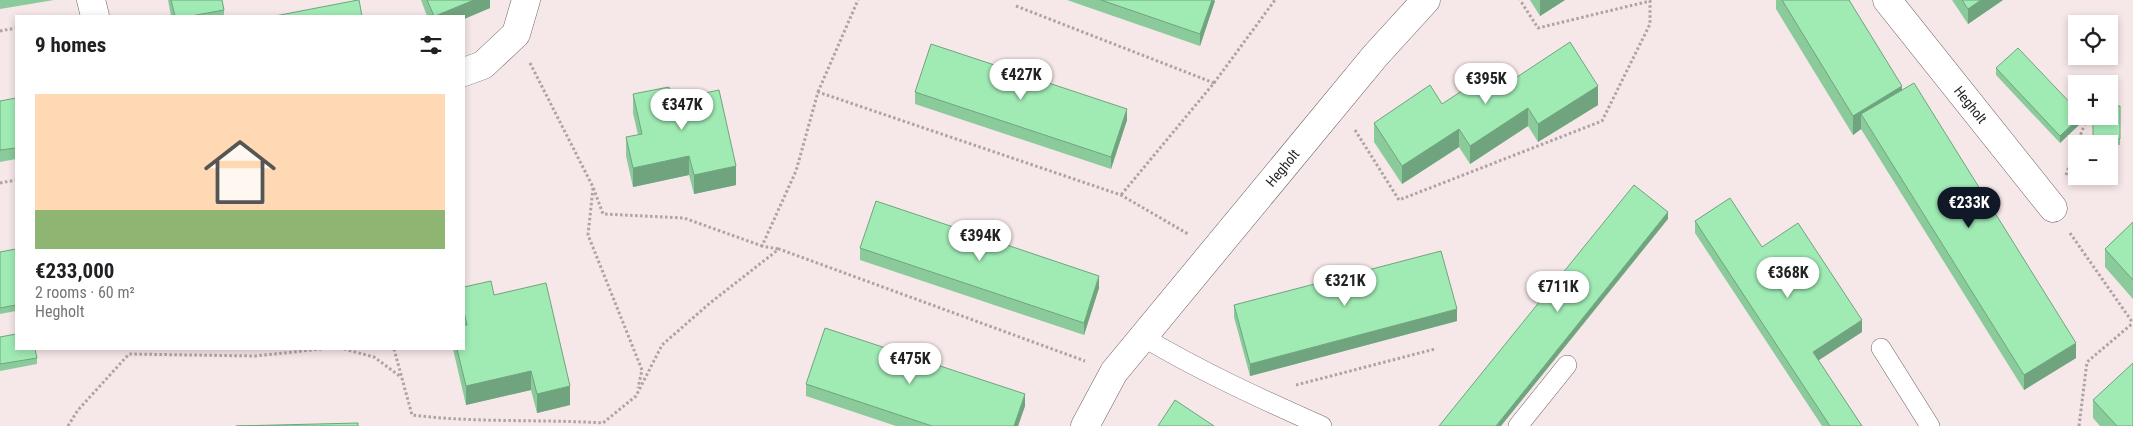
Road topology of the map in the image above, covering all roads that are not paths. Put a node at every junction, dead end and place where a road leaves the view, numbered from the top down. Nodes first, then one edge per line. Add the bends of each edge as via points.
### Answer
1 (91, 0) edge
2 (526, 0) edge
3 (1426, 0) edge
4 (1887, 0) edge
5 (95, 15) edge
6 (465, 72) edge
7 (2053, 208) road end
8 (1142, 337) junction
9 (1881, 348) dead end
10 (1567, 365) dead end
11 (1085, 426) edge
12 (1322, 426) edge
13 (1518, 426) edge
14 (1930, 426) edge

1 - 5 street
2 - 6 street via 516,34 483,65
3 - 8 street, Hegholt via 1375,56
4 - 7 street, Hegholt
8 - 11 street, Hegholt via 1114,372
8 - 12 lane via 1254,396
9 - 14 lane
10 - 13 lane

